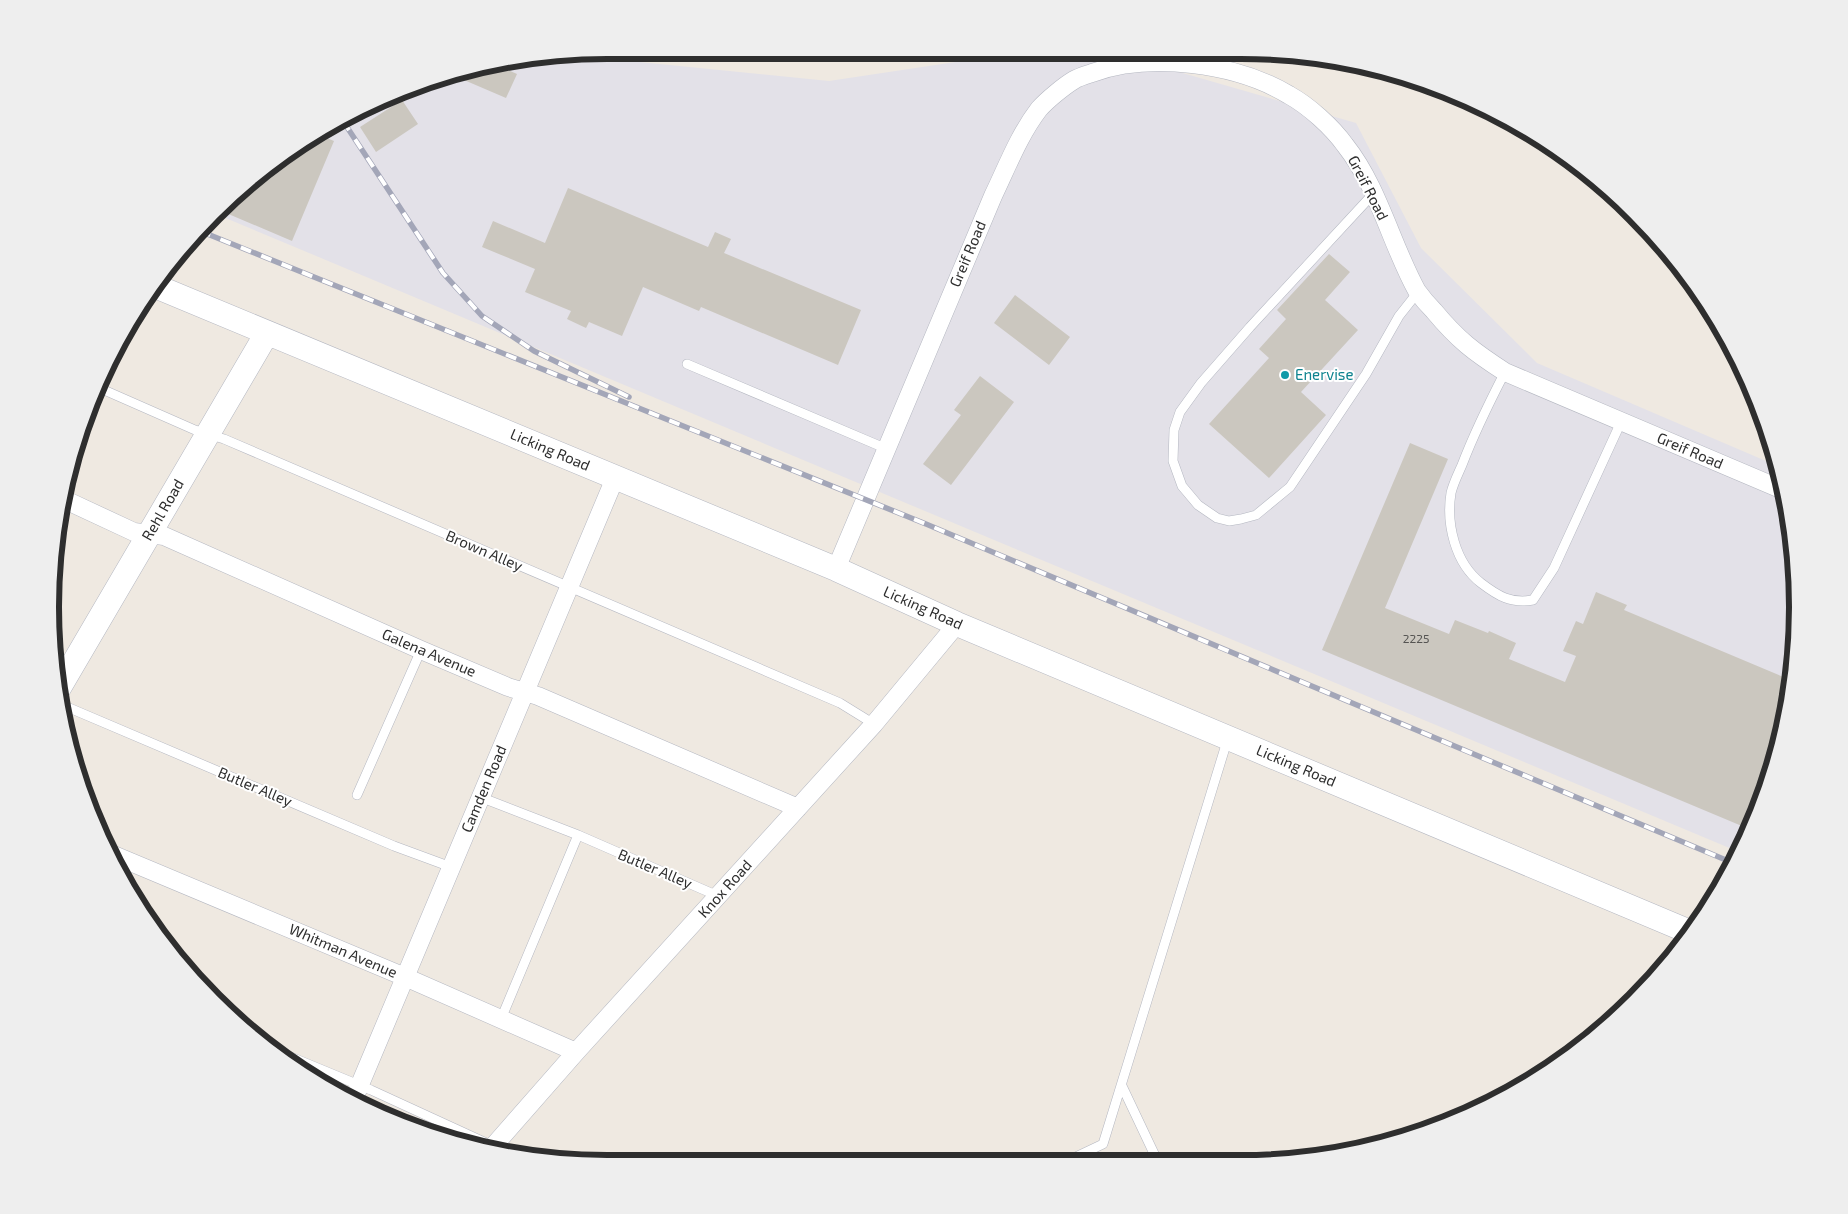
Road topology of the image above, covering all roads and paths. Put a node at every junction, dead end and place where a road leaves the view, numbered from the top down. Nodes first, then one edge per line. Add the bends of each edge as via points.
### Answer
1 (1373, 194) junction
2 (161, 288) edge
3 (1418, 292) junction
4 (267, 333) junction
5 (687, 364) dead end
6 (1506, 372) junction
7 (103, 390) edge
8 (1621, 422) junction
9 (207, 434) junction
10 (887, 449) junction
11 (615, 478) junction
12 (1776, 487) edge
13 (69, 502) edge
14 (148, 534) junction
15 (836, 569) junction
16 (568, 588) junction
17 (957, 624) junction
18 (421, 650) junction
19 (63, 681) edge
20 (524, 692) junction
21 (68, 707) edge
22 (874, 724) junction
23 (1228, 738) junction
24 (357, 795) dead end
25 (480, 797) junction
26 (798, 808) junction
27 (578, 836) junction
28 (119, 857) edge
29 (451, 867) junction
30 (718, 896) junction
31 (1684, 930) edge
32 (405, 977) junction
33 (501, 1019) junction
34 (576, 1052) junction
35 (318, 1072) edge
36 (1122, 1086) junction
37 (356, 1093) edge
38 (464, 1137) edge
39 (496, 1144) edge
40 (1080, 1155) edge
41 (1155, 1155) edge

1 - 3 street, Greif Road
1 - 3 lane via 1250,327 1180,412 1174,430 1173,461 1182,486 1198,505 1217,518 1228,521 1241,519 1256,515 1290,486
1 - 10 street, Greif Road via 1345,144 1311,110 1289,94 1249,76 1210,67 1163,62 1112,67 1075,80 1040,108 1018,143
2 - 4 street, Licking Road
3 - 6 street, Greif Road via 1451,332 1472,351
4 - 9 street, Rehl Road
4 - 11 street, Licking Road
5 - 10 lane
6 - 8 street, Greif Road
6 - 8 lane via 1476,428 1452,492 1449,516 1454,542 1474,577 1495,594 1511,601 1533,600 1554,568
7 - 9 lane, Brown Alley
8 - 12 street, Greif Road
9 - 14 street, Rehl Road
9 - 16 lane, Brown Alley
10 - 15 street, Greif Road
11 - 15 street, Licking Road
11 - 16 street, Camden Road
13 - 14 street, Galena Avenue via 134,532
14 - 18 street, Galena Avenue via 164,536
14 - 19 street, Rehl Road
15 - 17 street, Licking Road
16 - 20 street, Camden Road
16 - 22 lane, Brown Alley via 840,703
17 - 22 street, Knox Road
17 - 23 street, Licking Road
18 - 20 street, Galena Avenue
18 - 24 lane
20 - 25 street, Camden Road
20 - 26 street, Galena Avenue
21 - 29 lane, Butler Alley via 394,846
22 - 26 street, Knox Road
23 - 31 street, Licking Road
23 - 36 lane
25 - 27 lane, Butler Alley
25 - 29 street, Camden Road
26 - 30 street, Knox Road
27 - 30 lane, Butler Alley
27 - 33 lane
28 - 32 street, Whitman Avenue
29 - 32 street, Camden Road
30 - 34 street, Knox Road
32 - 33 street, Whitman Avenue
32 - 37 street, Camden Road
33 - 34 street, Whitman Avenue
34 - 39 street, Knox Road
35 - 37 lane
36 - 40 lane via 1103,1144
36 - 41 lane
37 - 38 lane

